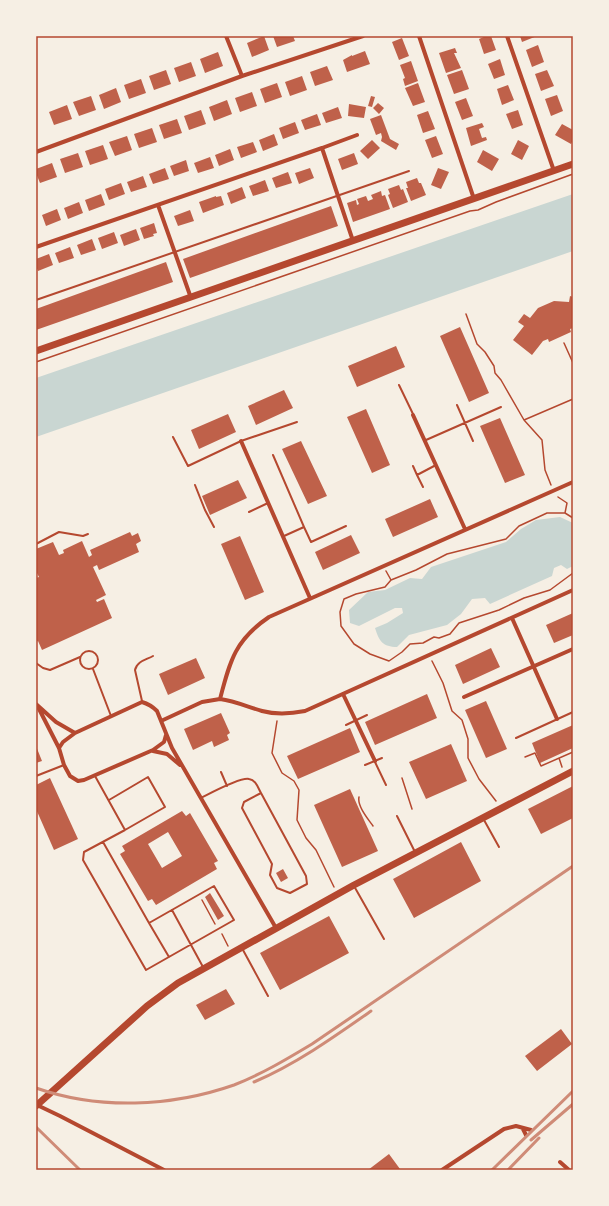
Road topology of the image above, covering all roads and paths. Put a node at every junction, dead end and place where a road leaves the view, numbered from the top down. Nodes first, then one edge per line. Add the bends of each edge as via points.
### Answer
1 (226, 36) edge
2 (363, 36) edge
3 (420, 36) edge
4 (508, 36) edge
5 (242, 76) junction
6 (357, 135) dead end
7 (322, 148) junction
8 (36, 152) edge
9 (573, 164) edge
10 (409, 171) dead end
11 (554, 171) junction
12 (573, 174) edge
13 (337, 196) junction
14 (475, 199) junction
15 (158, 205) junction
16 (354, 241) junction
17 (36, 247) edge
18 (174, 252) junction
19 (191, 298) junction
20 (36, 300) edge
21 (466, 314) dead end
22 (564, 343) dead end
23 (36, 351) edge
24 (36, 362) edge
25 (573, 363) edge
26 (399, 385) dead end
27 (573, 399) edge
28 (457, 405) dead end
29 (501, 407) dead end
30 (413, 415) joint
31 (524, 420) junction
32 (297, 422) dead end
33 (465, 423) junction
34 (173, 437) dead end
35 (240, 441) junction
36 (425, 441) junction
37 (473, 441) dead end
38 (273, 455) dead end
39 (413, 466) dead end
40 (436, 466) junction
41 (417, 475) junction
42 (573, 482) edge
43 (195, 486) dead end
44 (423, 487) dead end
45 (554, 490) junction
46 (268, 503) junction
47 (249, 512) dead end
48 (565, 513) junction
49 (573, 518) edge
50 (346, 526) dead end
51 (214, 527) dead end
52 (304, 527) junction
53 (465, 529) junction
54 (88, 534) dead end
55 (282, 537) junction
56 (36, 544) edge
57 (573, 573) edge
58 (573, 590) edge
59 (310, 598) junction
60 (512, 618) junction
61 (573, 649) edge
62 (429, 655) junction
63 (153, 656) dead end
64 (80, 657) junction
65 (36, 663) edge
66 (534, 666) junction
67 (92, 668) junction
68 (343, 694) junction
69 (464, 696) dead end
70 (220, 699) junction
71 (142, 702) junction
72 (37, 706) edge
73 (573, 712) edge
74 (278, 714) junction
75 (367, 715) dead end
76 (111, 716) junction
77 (557, 719) junction
78 (161, 721) junction
79 (355, 721) junction
80 (346, 725) dead end
81 (75, 733) junction
82 (166, 735) junction
83 (516, 738) dead end
84 (59, 748) junction
85 (153, 750) junction
86 (573, 752) edge
87 (525, 757) dead end
88 (382, 758) dead end
89 (559, 758) junction
90 (375, 761) junction
91 (64, 765) junction
92 (365, 765) dead end
93 (563, 769) dead end
94 (185, 770) junction
95 (573, 771) edge
96 (221, 772) dead end
97 (36, 776) edge
98 (95, 776) junction
99 (402, 778) dead end
100 (386, 785) dead end
101 (227, 786) junction
102 (262, 793) junction
103 (359, 797) dead end
104 (201, 798) junction
105 (109, 800) junction
106 (501, 808) junction
107 (412, 809) dead end
108 (397, 816) dead end
109 (482, 817) junction
110 (373, 826) dead end
111 (126, 830) junction
112 (102, 842) junction
113 (499, 847) dead end
114 (416, 853) junction
115 (354, 885) junction
116 (338, 894) junction
117 (202, 900) dead end
118 (172, 910) junction
119 (149, 923) junction
120 (215, 924) dead end
121 (276, 928) junction
122 (222, 934) dead end
123 (384, 939) dead end
124 (227, 944) dead end
125 (192, 945) junction
126 (242, 947) junction
127 (169, 957) junction
128 (204, 968) junction
129 (268, 996) dead end
130 (36, 1106) edge
131 (523, 1129) junction
132 (531, 1130) dead end
133 (526, 1135) dead end
134 (560, 1162) dead end
135 (164, 1170) edge
136 (442, 1170) edge
137 (569, 1170) edge

1 - 5 street
2 - 5 street
3 - 14 street
4 - 11 street
5 - 8 street
6 - 7 street
7 - 13 street
7 - 15 street
9 - 11 highway
10 - 13 lane
11 - 14 highway
12 - 24 path via 478,210
13 - 16 street
13 - 18 lane
14 - 16 highway
15 - 17 street
15 - 18 street
16 - 19 highway
18 - 19 street
18 - 20 lane
19 - 23 highway
21 - 31 path via 477,344 486,352 495,373
22 - 25 path
26 - 30 lane
27 - 31 path
28 - 33 lane
29 - 33 lane
30 - 36 street
31 - 45 path via 542,440 545,470
32 - 35 lane
33 - 36 lane
33 - 37 lane
34 - 35 lane via 188,466
35 - 46 street
36 - 40 street
38 - 52 lane
39 - 41 lane
40 - 41 lane
40 - 53 street
41 - 44 lane
42 - 45 street
43 - 51 lane
45 - 48 path via 559,499 567,503
45 - 53 street
46 - 47 lane
46 - 55 street
48 - 49 path
48 - 57 path via 547,513 519,526 506,539 447,554 391,580 385,587 344,599 340,612 341,626 354,644 370,654 389,661 410,644 423,643 434,637 450,634 458,623 550,590
50 - 52 lane via 311,542
52 - 55 lane
53 - 59 street
54 - 56 lane via 83,536 59,532
55 - 59 street
58 - 60 street
59 - 70 street via 269,617 249,632 232,659
60 - 62 street
60 - 66 street
61 - 66 street
62 - 68 street
62 - 106 path via 443,683 452,711 462,720 468,739 468,758 479,779
63 - 71 lane via 139,663 135,670
64 - 65 lane via 50,670
64 - 67 lane via 80,663 84,668
64 - 67 lane via 87,651 95,654 98,662
66 - 69 street
66 - 77 street
67 - 76 lane
68 - 74 street via 305,711
68 - 79 street
70 - 74 street
70 - 78 street via 202,702
71 - 76 street
71 - 78 street via 153,706
72 - 81 street via 56,722
72 - 84 street
73 - 77 lane
74 - 116 path via 272,753 282,773 294,781 299,790 297,820 306,838 316,850
75 - 79 lane
76 - 81 street
77 - 83 lane
78 - 82 street
79 - 80 lane
79 - 90 street
81 - 84 street
82 - 85 street via 164,742
82 - 94 street
84 - 91 street
85 - 94 street via 167,754
85 - 98 street
86 - 89 path
87 - 89 path via 535,752 541,766
88 - 90 lane
89 - 93 path
90 - 92 lane
90 - 100 lane
91 - 97 lane
91 - 98 street via 74,780
94 - 104 street
95 - 106 highway
96 - 101 lane
98 - 105 lane
99 - 107 path
101 - 102 lane via 242,779 250,779
101 - 104 lane
102 - 102 lane via 306,876 307,884 290,893 277,888 270,875 272,864 242,808 244,802
103 - 110 path via 363,811
104 - 121 street
105 - 111 lane
105 - 111 lane via 148,777 165,807
106 - 109 highway
108 - 114 lane
109 - 113 lane
109 - 114 highway
111 - 112 lane
112 - 119 lane
112 - 127 lane via 84,852 83,860 146,970
114 - 115 highway
115 - 116 highway
115 - 123 lane
116 - 121 highway
117 - 120 path
118 - 119 lane
118 - 125 lane
118 - 125 lane via 214,886 234,920
119 - 127 lane
121 - 126 highway
122 - 124 path
125 - 127 lane
125 - 128 lane
126 - 128 highway
126 - 129 lane
128 - 130 highway via 157,997
130 - 135 street
131 - 132 street
131 - 133 street
131 - 136 street via 516,1126 504,1129
134 - 137 street

